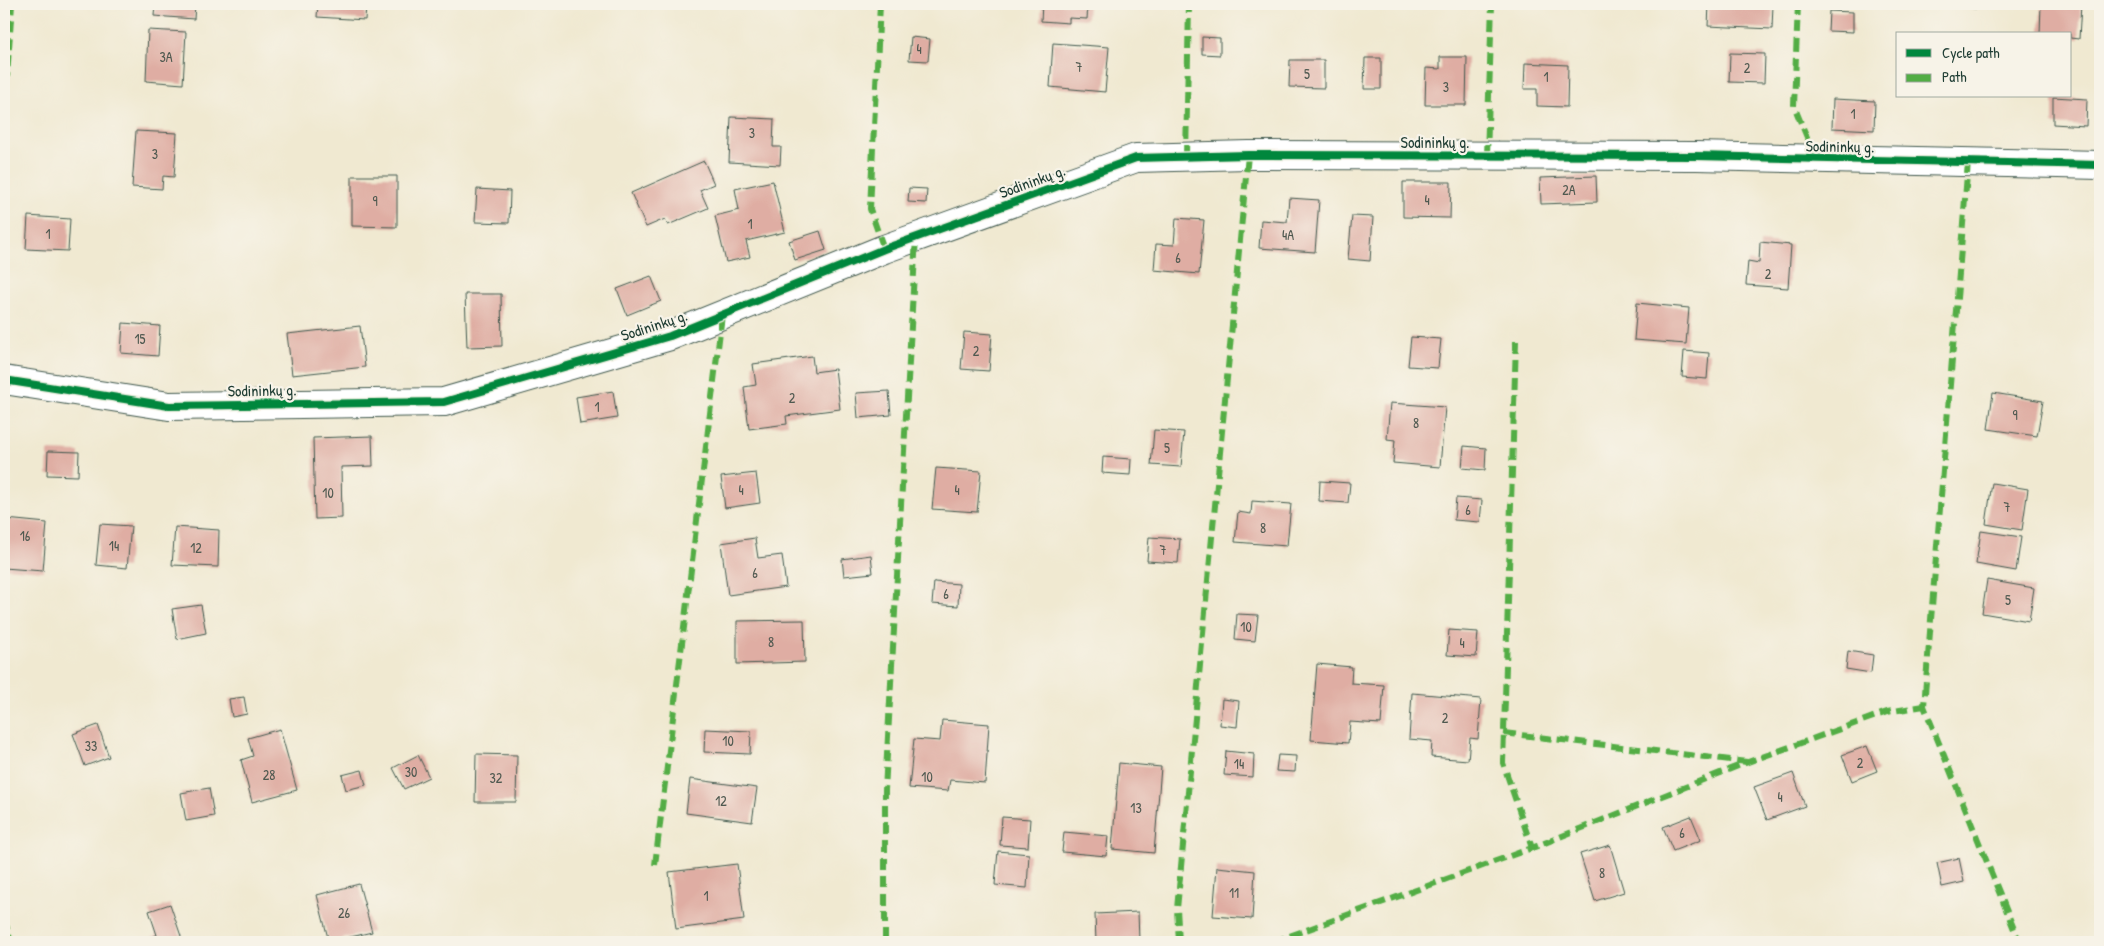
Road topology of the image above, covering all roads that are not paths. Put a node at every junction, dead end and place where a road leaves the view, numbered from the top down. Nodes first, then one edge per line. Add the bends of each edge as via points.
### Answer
1 (2100, 165) edge
2 (4, 380) edge

1 - 2 street, Sodininkų g. via 1696,156 1248,155 1136,158 884,249 670,336 444,402 169,406

